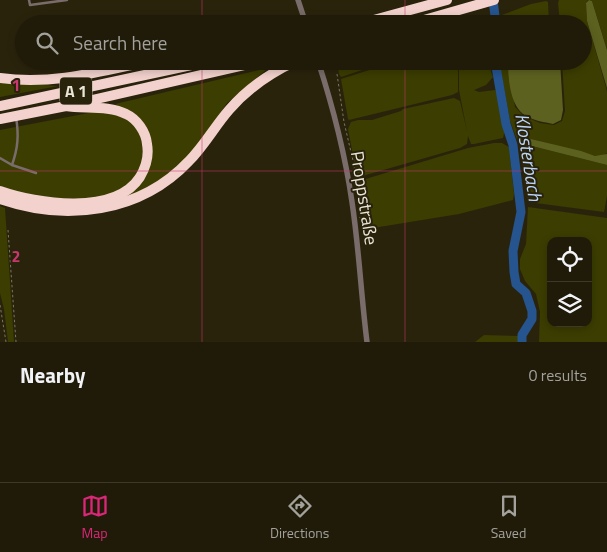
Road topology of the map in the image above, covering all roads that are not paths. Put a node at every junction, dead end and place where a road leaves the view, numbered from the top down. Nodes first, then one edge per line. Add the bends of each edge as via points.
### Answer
1 (29, 0) edge
2 (67, 0) edge
3 (298, 0) edge
4 (447, 0) edge
5 (491, 1) edge
6 (303, 15) edge
7 (392, 15) edge
8 (442, 15) edge
9 (104, 70) edge
10 (168, 70) edge
11 (223, 70) edge
12 (280, 70) edge
13 (321, 70) edge
14 (0, 78) edge
15 (0, 106) edge
16 (66, 106) junction
17 (16, 116) junction
18 (0, 119) edge
19 (0, 158) edge
20 (12, 165) junction
21 (36, 173) dead end
22 (0, 190) edge
23 (0, 199) edge
24 (367, 342) edge

1 - 2 lane via 30,5
3 - 6 street
4 - 7 highway
5 - 8 highway
9 - 14 highway via 52,80
10 - 15 highway, A 1
11 - 16 highway, A 1
12 - 23 highway via 262,80 228,110 203,145 174,176 135,200 97,210 61,212
13 - 24 street, Proppstraße via 349,180
16 - 17 highway, A 1
16 - 22 highway via 115,110 135,120 147,140 148,150 143,172 136,182 112,197 80,203 30,200
17 - 18 highway, A 1
17 - 20 lane via 19,140
19 - 20 lane
20 - 21 lane

